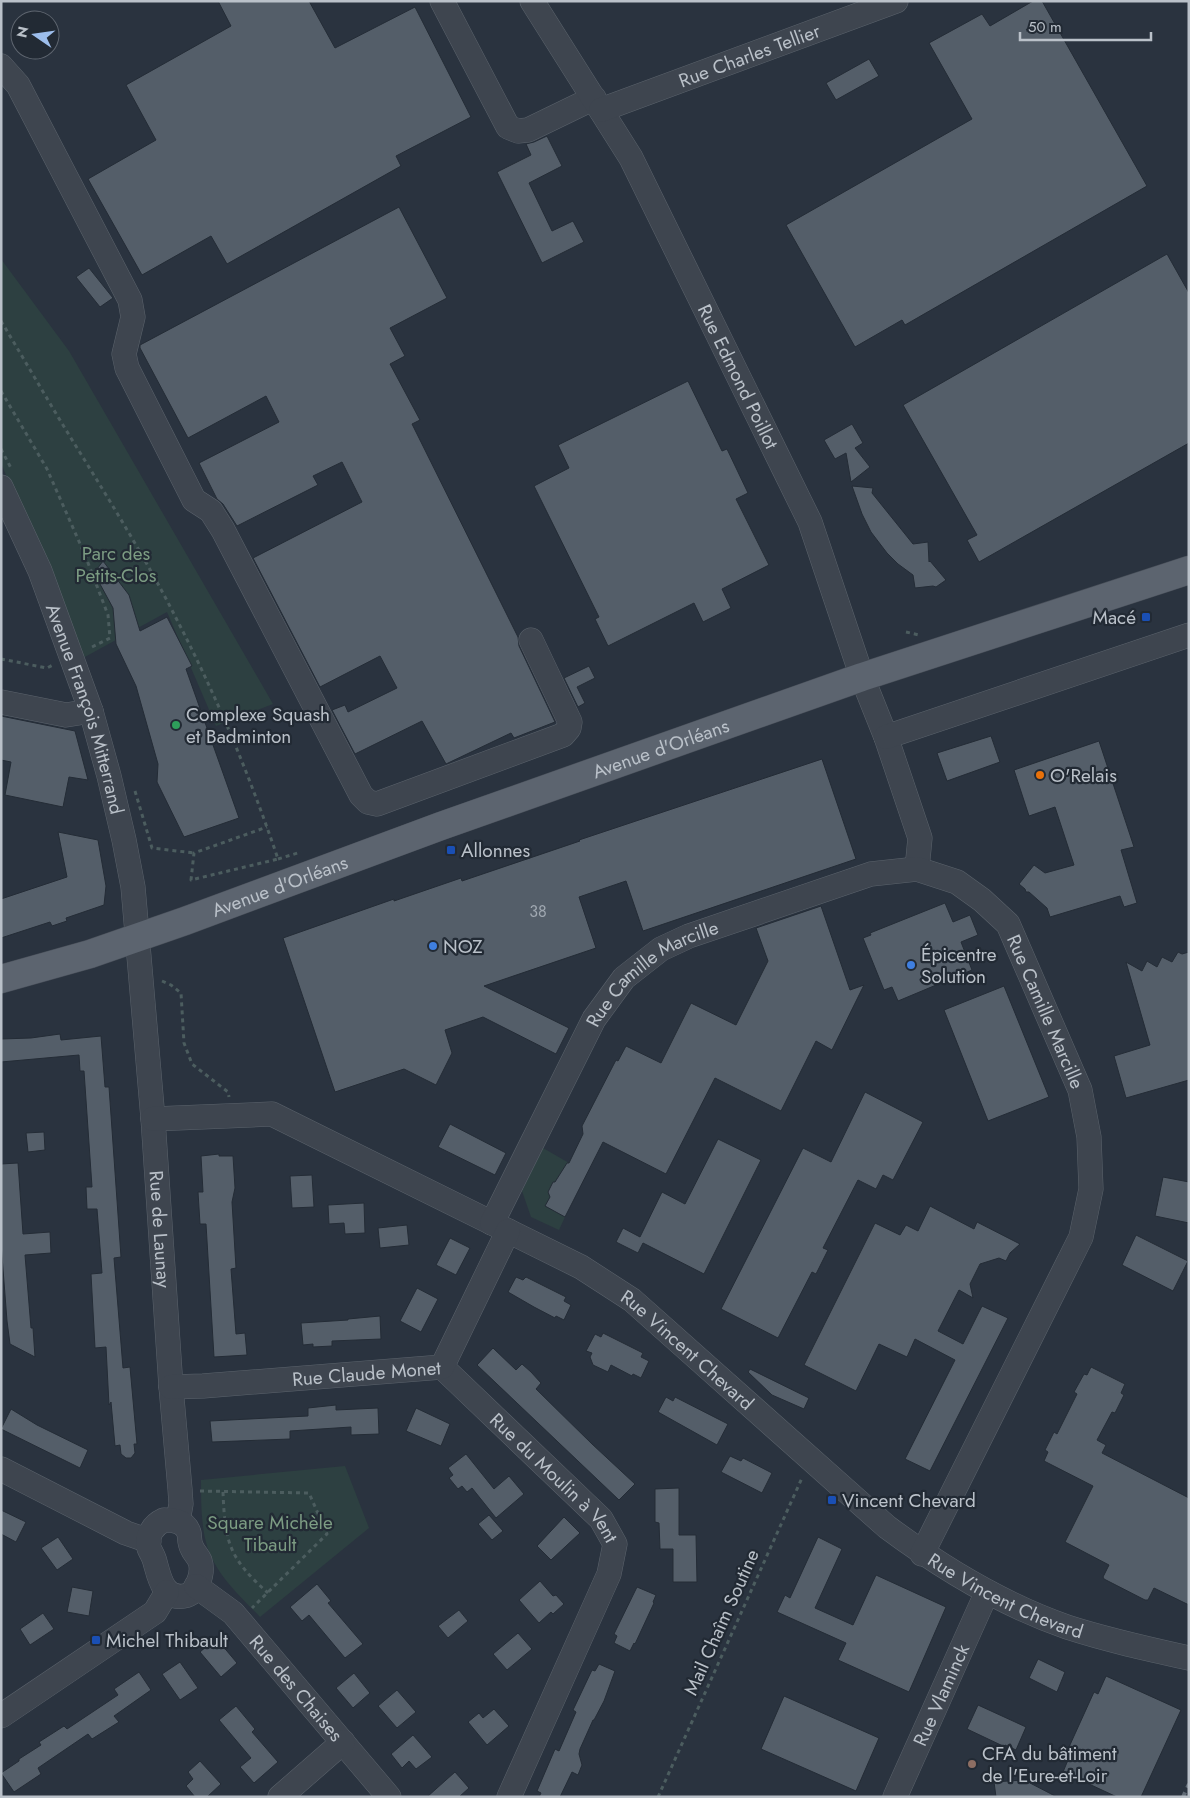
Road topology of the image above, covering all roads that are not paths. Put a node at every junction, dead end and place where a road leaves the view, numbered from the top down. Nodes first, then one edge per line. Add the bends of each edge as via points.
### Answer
1 (442, 1) edge
2 (532, 1) edge
3 (896, 1) edge
4 (1, 66) edge
5 (594, 99) junction
6 (7, 479) edge
7 (1189, 570) edge
8 (1189, 635) edge
9 (530, 640) dead end
10 (862, 677) junction
11 (1, 702) edge
12 (91, 711) junction
13 (886, 737) junction
14 (917, 869) junction
15 (136, 938) junction
16 (1, 979) edge
17 (153, 1119) junction
18 (500, 1227) junction
19 (442, 1367) junction
20 (171, 1386) junction
21 (1, 1469) edge
22 (178, 1521) junction
23 (149, 1541) junction
24 (922, 1554) junction
25 (196, 1586) junction
26 (167, 1592) junction
27 (987, 1592) junction
28 (1189, 1658) edge
29 (1, 1716) edge
30 (343, 1742) junction
31 (280, 1797) edge
32 (389, 1797) edge
33 (509, 1797) edge
34 (895, 1797) edge

1 - 5 street, Rue Charles Tellier via 508,127 528,130
2 - 5 street, Rue Edmond Poillot
3 - 5 street, Rue Charles Tellier
4 - 9 street via 18,85 130,300 133,317 124,354 128,368 194,500 211,511 223,530 361,795 368,802 377,804 563,735 570,722
5 - 10 street, Rue Edmond Poillot via 631,158 810,522
6 - 12 street, Avenue François Mitterrand via 40,571 86,650
7 - 10 main road, Avenue d'Orléans
8 - 13 street
10 - 13 street, Rue Edmond Poillot
10 - 15 main road, Avenue d'Orléans via 451,822
11 - 12 street via 66,715
12 - 15 street, Avenue François Mitterrand via 124,840
13 - 14 street, Rue Edmond Poillot via 920,838
14 - 18 street, Rue Camille Marcille via 871,874 690,936 661,949 624,978 594,1019
14 - 24 street, Rue Camille Marcille via 957,882 1008,924 1080,1090 1089,1137 1091,1189 1081,1237
15 - 16 main road, Avenue d'Orléans
15 - 17 street, Rue de Launay
17 - 18 street, Rue Vincent Chevard via 272,1114
17 - 20 street, Rue de Launay
18 - 19 street, Rue Claude Monet
18 - 24 street, Rue Vincent Chevard via 581,1268 632,1300 887,1527
19 - 20 street, Rue Claude Monet via 193,1387
19 - 33 street, Rue du Moulin à Vent via 601,1519 615,1544 609,1574
20 - 22 street, Rue de Launay via 180,1496
21 - 23 street via 126,1533
22 - 23 street via 157,1523
22 - 25 street via 189,1532 191,1548 200,1561 200,1577
23 - 26 street via 160,1584
24 - 27 street, Rue Vincent Chevard
25 - 26 street via 185,1596
25 - 30 street, Rue des Chaises via 233,1613
26 - 29 street via 155,1612
27 - 28 street, Rue Vincent Chevard via 1066,1626
27 - 34 street, Rue Vlaminck
30 - 31 street
30 - 32 street, Rue des Chaises

